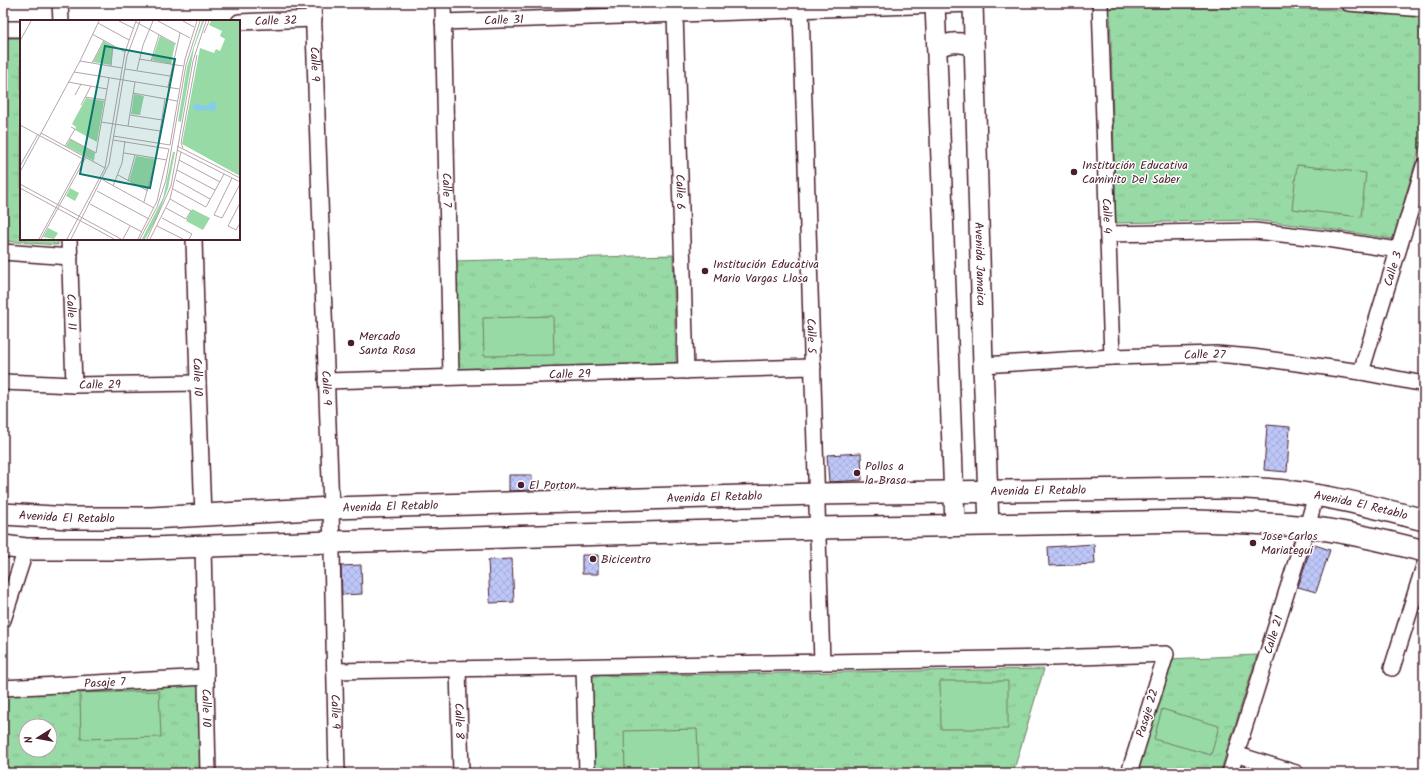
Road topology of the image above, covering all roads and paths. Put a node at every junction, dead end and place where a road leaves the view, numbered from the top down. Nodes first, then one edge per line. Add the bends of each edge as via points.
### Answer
1 (60, 3) edge
2 (313, 3) edge
3 (442, 3) edge
4 (973, 3) edge
5 (1100, 3) edge
6 (1348, 3) edge
7 (935, 4) edge
8 (1424, 9) edge
9 (801, 10) junction
10 (675, 13) junction
11 (314, 19) junction
12 (61, 20) edge
13 (240, 22) edge
14 (443, 22) junction
15 (3, 29) edge
16 (20, 29) edge
17 (974, 46) junction
18 (937, 48) junction
19 (1424, 166) edge
20 (1108, 234) junction
21 (69, 240) edge
22 (194, 240) edge
23 (1398, 250) junction
24 (3, 252) edge
25 (70, 257) junction
26 (1112, 357) junction
27 (983, 365) junction
28 (813, 367) junction
29 (686, 371) junction
30 (1361, 372) junction
31 (451, 377) junction
32 (326, 381) junction
33 (3, 382) edge
34 (198, 383) junction
35 (74, 384) junction
36 (1424, 384) edge
37 (954, 491) junction
38 (988, 491) junction
39 (816, 494) junction
40 (1316, 495) junction
41 (330, 508) junction
42 (3, 514) edge
43 (203, 515) junction
44 (1424, 520) edge
45 (954, 524) junction
46 (990, 525) junction
47 (1307, 527) junction
48 (818, 528) junction
49 (332, 542) junction
50 (3, 546) edge
51 (203, 546) junction
52 (26, 549) junction
53 (1424, 552) edge
54 (1424, 566) edge
55 (3, 620) edge
56 (822, 662) junction
57 (584, 666) junction
58 (1392, 668) dead end
59 (458, 669) junction
60 (335, 671) junction
61 (206, 677) junction
62 (3, 688) edge
63 (1235, 754) junction
64 (1260, 768) edge
65 (208, 773) edge
66 (337, 773) edge
67 (461, 773) edge
68 (588, 773) edge
69 (1129, 773) edge
70 (1230, 773) edge
71 (1296, 773) edge

1 - 12 street
2 - 11 street, Calle 9
3 - 14 street, Calle 7
4 - 7 street, Calle 31
4 - 17 street, Avenida Jamaica
5 - 20 street, Calle 4
6 - 8 street
7 - 9 street, Calle 31
7 - 18 street
9 - 10 street, Calle 31
9 - 28 street, Calle 5
10 - 14 street, Calle 31
10 - 29 street, Calle 6
11 - 13 street, Calle 32
11 - 32 street, Calle 9
14 - 31 street, Calle 7
15 - 16 street
17 - 18 street via 956,42
17 - 27 street, Avenida Jamaica
18 - 37 street
19 - 23 street, Calle 3
20 - 23 street via 1255,231 1327,238
20 - 26 street, Calle 4
21 - 25 street, Calle 11
22 - 34 street, Calle 10
23 - 30 street, Calle 3
24 - 25 street
25 - 35 street, Calle 11
26 - 27 street, Calle 27
26 - 30 street, Calle 27 via 1216,354
27 - 38 street, Avenida Jamaica
28 - 29 street, Calle 29
28 - 39 street, Calle 5
29 - 31 street, Calle 29
30 - 36 street, Calle 27
31 - 32 street, Calle 29
32 - 41 street, Calle 9
33 - 35 street, Calle 29
34 - 35 street, Calle 29
34 - 43 street, Calle 10
37 - 38 main road, Avenida El Retablo
37 - 39 main road, Avenida El Retablo
37 - 45 street
38 - 40 main road, Avenida El Retablo via 1200,488 1261,489
38 - 46 street, Avenida Jamaica
39 - 41 main road, Avenida El Retablo
39 - 48 street, Calle 5
40 - 44 main road, Avenida El Retablo
40 - 47 street, Calle 21
41 - 43 main road, Avenida El Retablo
41 - 49 street, Calle 9
42 - 43 main road, Avenida El Retablo via 70,518
45 - 46 main road
45 - 48 main road
46 - 47 main road via 1192,521
47 - 53 main road via 1392,542
47 - 63 street, Calle 21
48 - 49 main road
48 - 56 street, Calle 5
49 - 51 main road
49 - 60 street, Calle 9
50 - 52 main road
51 - 52 main road
51 - 61 street, Calle 10
52 - 55 street
54 - 58 street
56 - 57 street
56 - 69 street, Pasaje 22 via 1166,654
57 - 59 street
57 - 68 street
59 - 60 street
59 - 67 street, Calle 8
60 - 66 street, Calle 9
61 - 62 street, Pasaje 7
61 - 65 street, Calle 10
63 - 64 street
63 - 70 street, Calle 21
64 - 71 street

